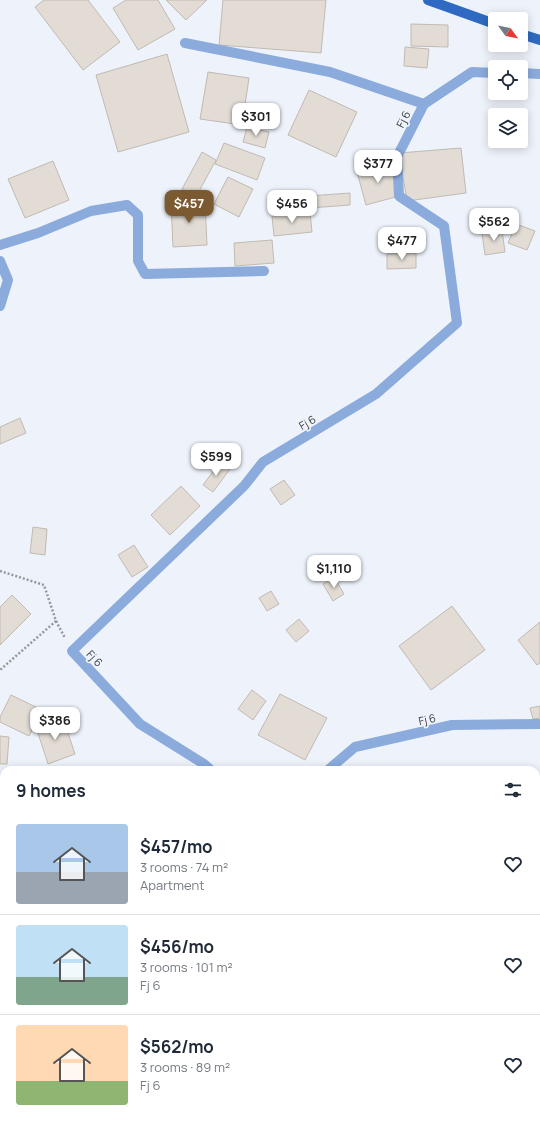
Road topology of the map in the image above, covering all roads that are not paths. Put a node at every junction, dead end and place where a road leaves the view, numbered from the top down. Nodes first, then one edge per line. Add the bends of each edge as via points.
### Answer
1 (428, 0) edge
2 (488, 21) edge
3 (528, 36) edge
4 (540, 40) edge
5 (185, 43) dead end
6 (488, 73) edge
7 (528, 73) edge
8 (540, 74) edge
9 (424, 104) junction
10 (0, 245) edge
11 (0, 261) edge
12 (264, 271) dead end
13 (0, 306) edge
14 (540, 724) edge
15 (206, 766) edge
16 (333, 766) edge

1 - 2 main road
3 - 4 main road
5 - 9 street via 330,72
6 - 9 street, Fj 6 via 472,72
7 - 8 street
9 - 15 street, Fj 6 via 397,157 399,196 444,226 457,323 376,394 263,462 244,486 72,651 140,724
10 - 12 street via 38,233 91,211 127,205 138,215 138,261 145,274
11 - 13 street via 8,280
14 - 16 street, Fj 6 via 452,725 355,747

